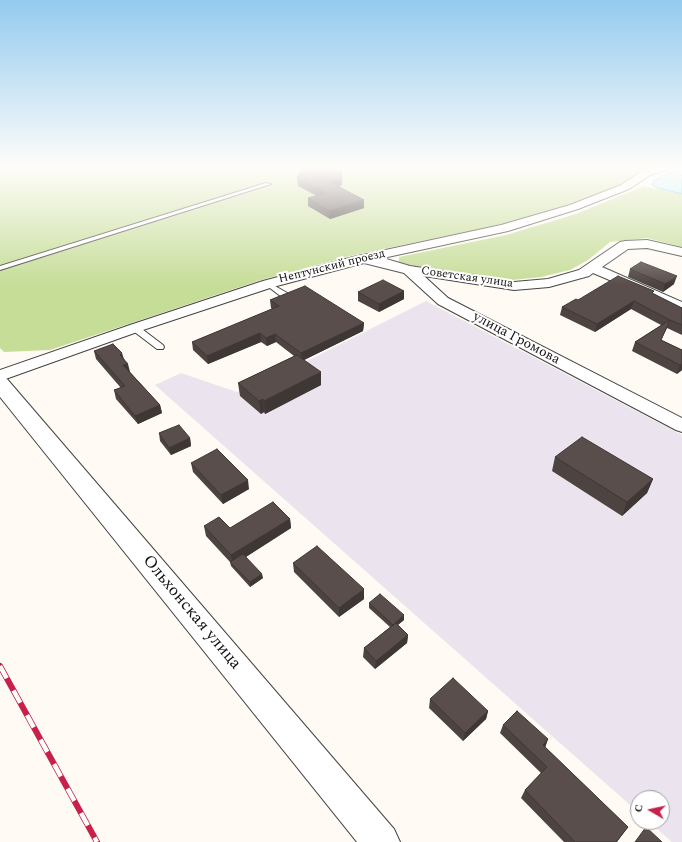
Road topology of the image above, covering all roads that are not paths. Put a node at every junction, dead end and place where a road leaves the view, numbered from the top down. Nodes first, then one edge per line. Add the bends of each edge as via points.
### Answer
1 (197, 206) edge
2 (576, 206) edge
3 (682, 252) edge
4 (352, 261) junction
5 (0, 268) edge
6 (592, 268) junction
7 (409, 270) junction
8 (268, 284) junction
9 (286, 296) edge
10 (682, 307) edge
11 (135, 328) junction
12 (160, 347) dead end
13 (0, 376) edge
14 (0, 383) edge
15 (682, 426) edge
16 (381, 842) edge

1 - 5 lane
2 - 4 street, Нептунский проезд via 504,228
3 - 6 street, Советская улица via 647,244 625,245
4 - 7 street, улица Громова via 377,261
4 - 8 street, Нептунский проезд
6 - 7 street, Советская улица via 584,273 549,282 514,286
6 - 10 street
7 - 15 street, улица Громова via 443,301
8 - 9 lane
8 - 11 street, Нептунский проезд
11 - 12 lane
11 - 13 street, Нептунский проезд
14 - 16 street, Ольхонская улица

